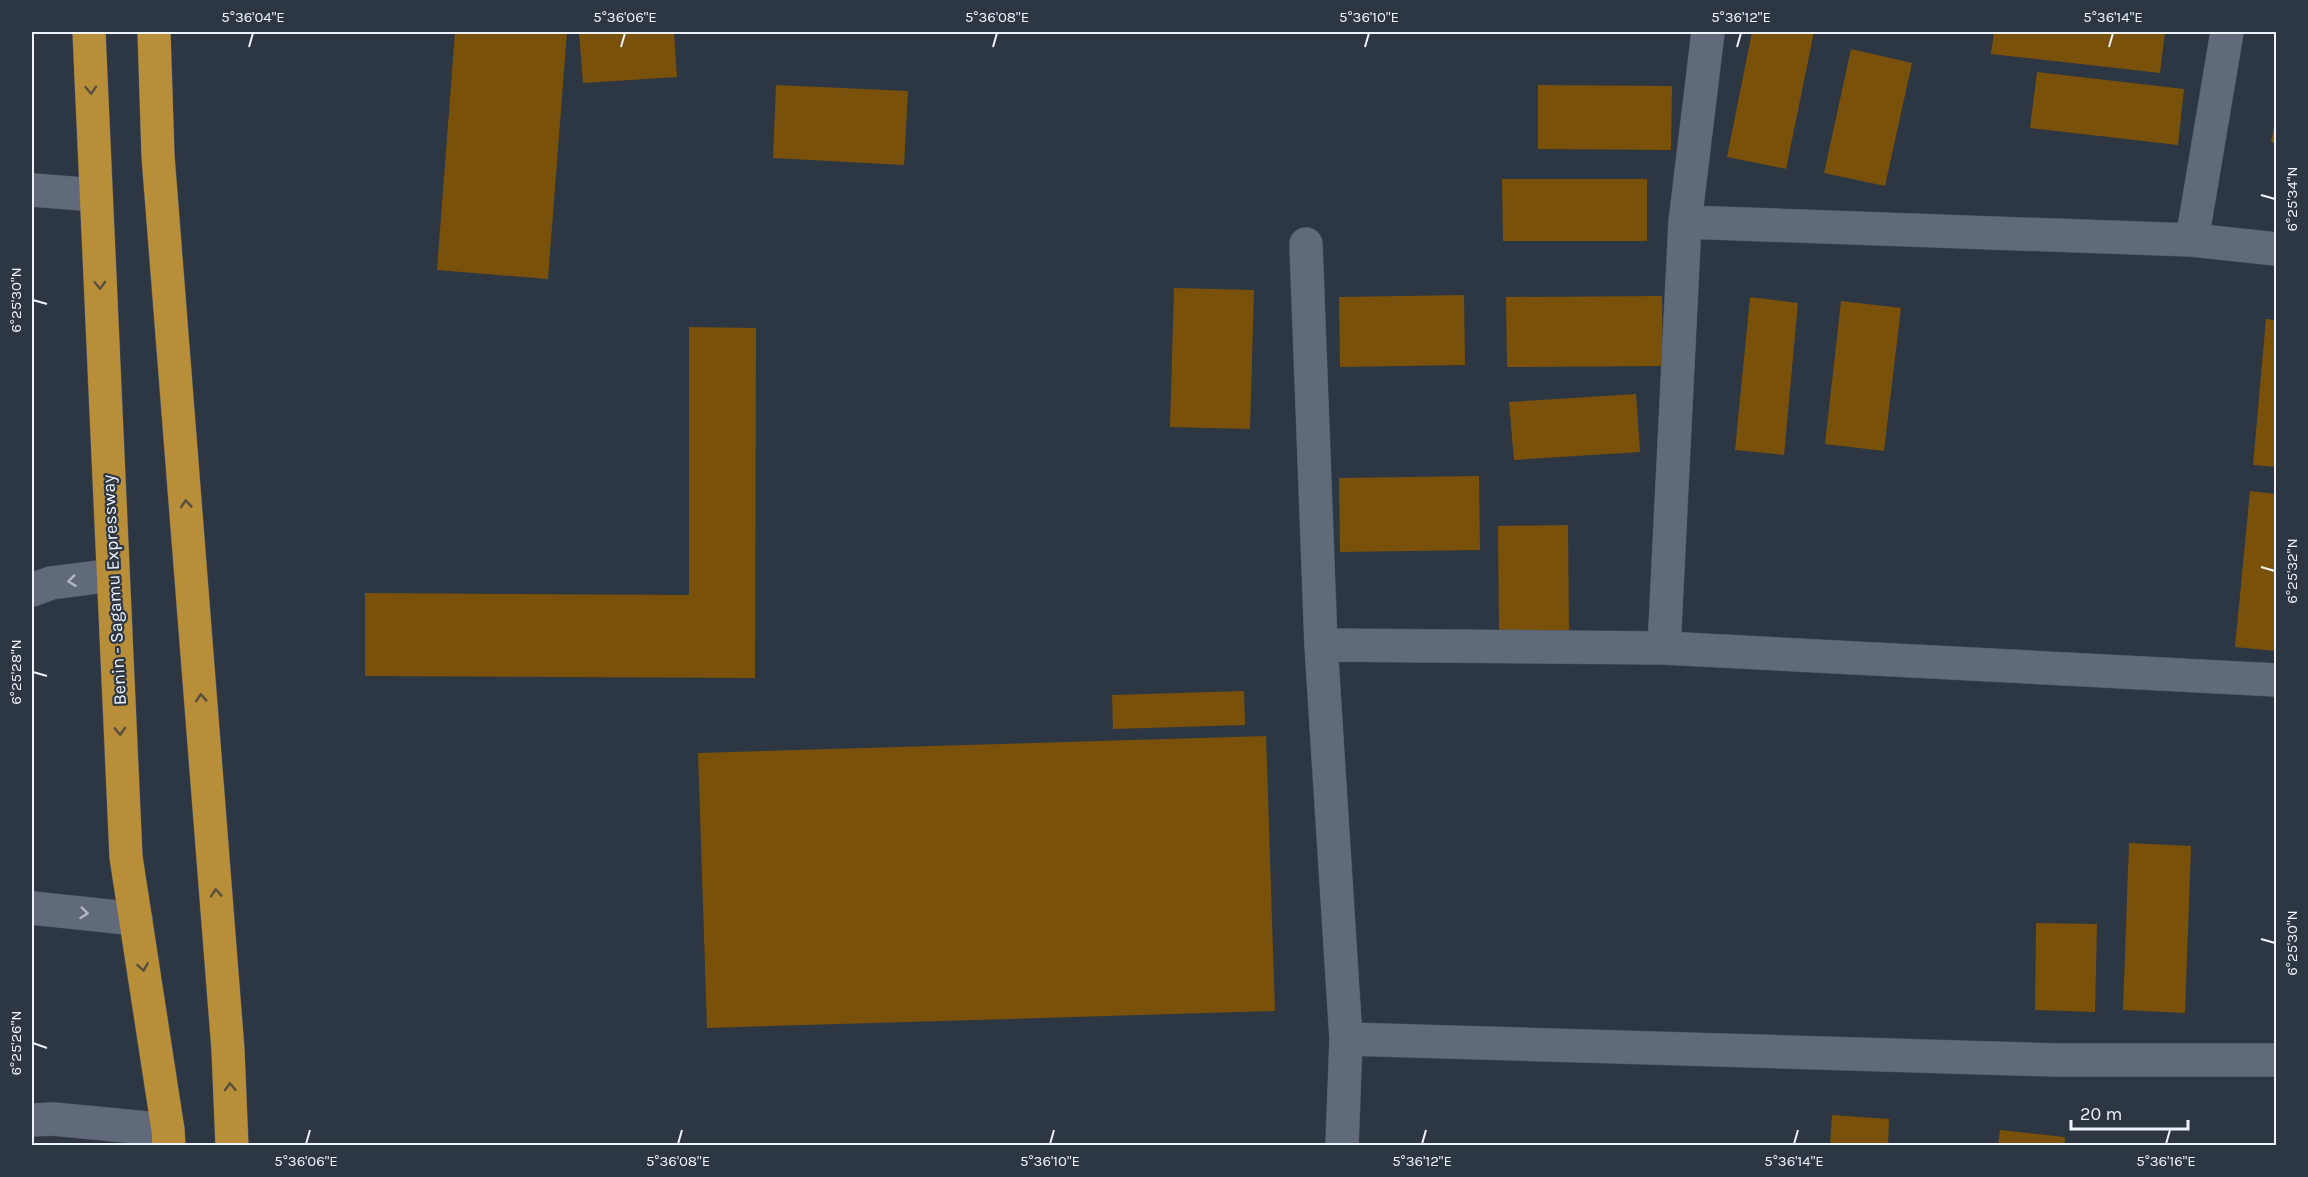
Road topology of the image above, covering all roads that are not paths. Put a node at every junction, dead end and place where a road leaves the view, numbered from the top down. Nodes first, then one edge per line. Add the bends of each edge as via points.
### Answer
1 (89, 32) edge
2 (154, 32) edge
3 (1708, 32) edge
4 (2227, 32) edge
5 (32, 190) edge
6 (96, 195) junction
7 (1685, 222) junction
8 (2192, 240) junction
9 (1306, 244) dead end
10 (2277, 249) edge
11 (113, 575) junction
12 (32, 590) edge
13 (1321, 645) junction
14 (1664, 648) junction
15 (2277, 680) edge
16 (32, 908) edge
17 (136, 919) junction
18 (1346, 1039) junction
19 (2277, 1060) edge
20 (32, 1120) edge
21 (168, 1138) edge
22 (232, 1146) edge
23 (1342, 1146) edge

1 -> 6 highway, Benin - Sagamu Expressway
22 -> 2 highway via 228,1050 158,156
3 - 7 street
4 - 8 street
5 - 6 street
6 -> 11 highway, Benin - Sagamu Expressway
7 - 8 street
7 - 14 street
8 - 10 street
9 - 13 street
11 -> 12 street via 51,583
11 -> 17 highway, Benin - Sagamu Expressway via 126,857
13 - 14 street
13 - 18 street
14 - 15 street
16 -> 17 street
17 -> 21 highway, Benin - Sagamu Expressway
18 - 19 street via 2055,1060
18 - 23 street
20 - 21 street via 53,1119

